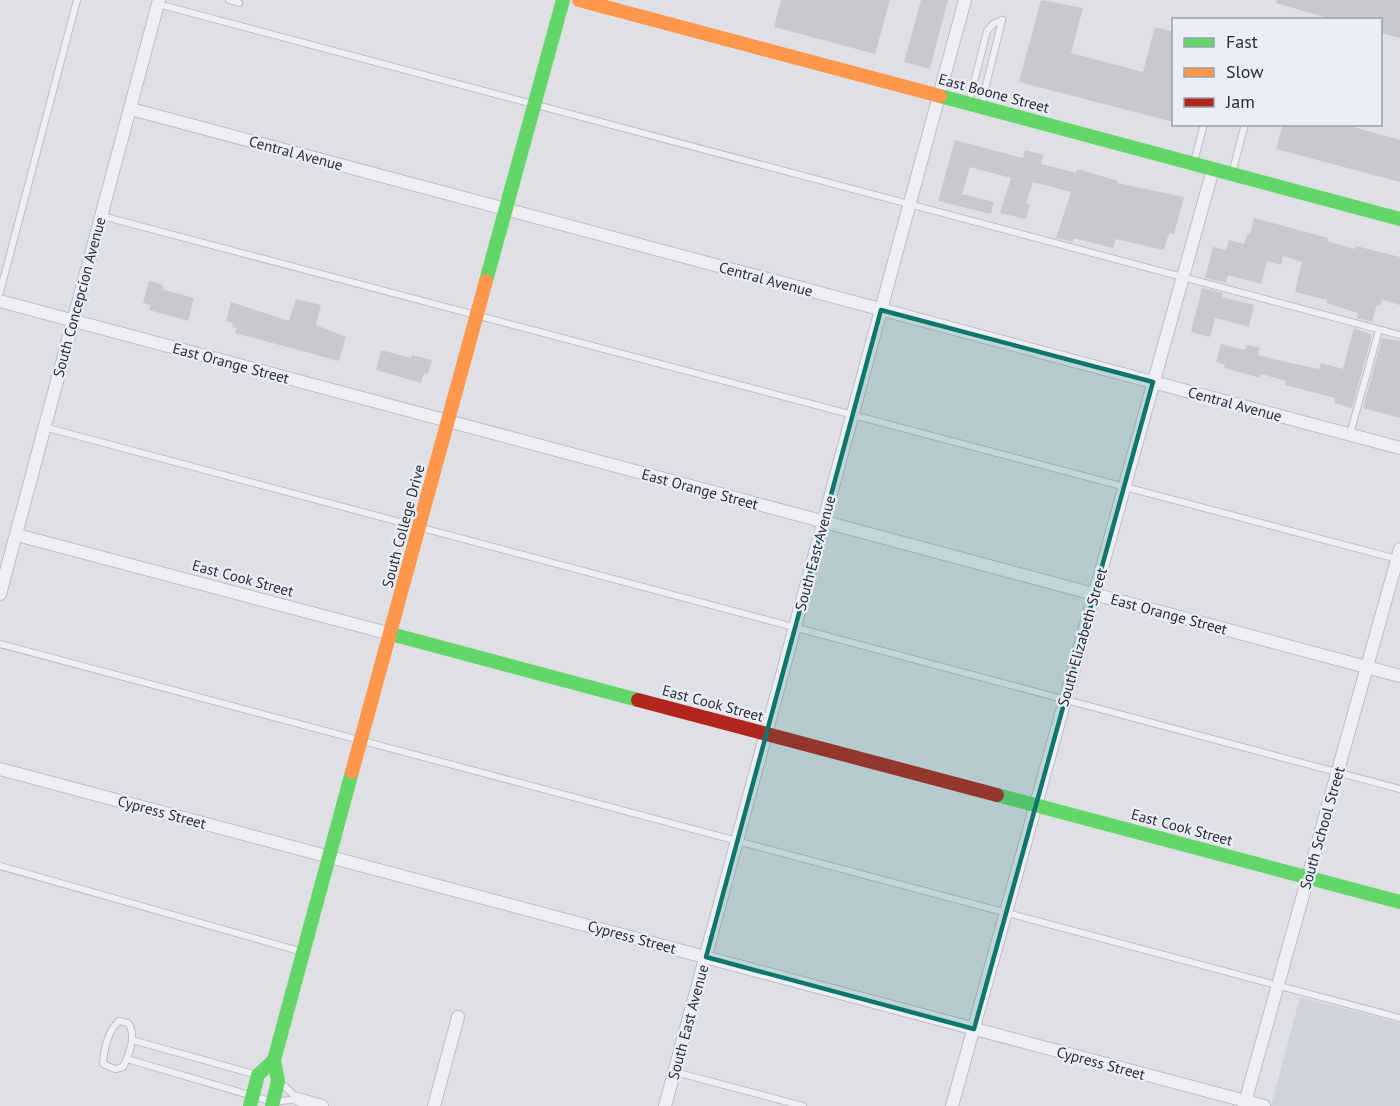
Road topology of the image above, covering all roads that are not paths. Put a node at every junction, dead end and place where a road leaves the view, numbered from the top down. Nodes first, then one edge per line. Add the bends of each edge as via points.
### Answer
1 (77, 0) edge
2 (230, 0) edge
3 (563, 0) edge
4 (579, 0) edge
5 (965, 0) edge
6 (158, 2) edge
7 (239, 3) dead end
8 (982, 49) junction
9 (995, 52) junction
10 (939, 96) junction
11 (535, 105) junction
12 (975, 105) junction
13 (131, 109) junction
14 (1204, 126) edge
15 (1244, 126) edge
16 (1194, 164) junction
17 (1213, 169) junction
18 (1232, 174) junction
19 (909, 205) junction
20 (506, 209) junction
21 (101, 215) junction
22 (1400, 219) edge
23 (1182, 277) junction
24 (0, 292) edge
25 (0, 301) edge
26 (881, 310) junction
27 (478, 315) junction
28 (72, 320) junction
29 (1379, 330) junction
30 (1400, 335) edge
31 (1153, 382) junction
32 (853, 415) junction
33 (449, 421) junction
34 (44, 427) junction
35 (1350, 435) junction
36 (1400, 448) edge
37 (1124, 487) junction
38 (824, 522) junction
39 (420, 527) junction
40 (17, 536) junction
41 (1399, 556) edge
42 (0, 594) edge
43 (1094, 594) junction
44 (795, 627) junction
45 (391, 634) junction
46 (0, 644) edge
47 (1367, 667) junction
48 (1400, 676) edge
49 (1065, 699) junction
50 (766, 734) junction
51 (362, 741) junction
52 (0, 769) edge
53 (1338, 772) junction
54 (1400, 789) edge
55 (1036, 806) junction
56 (737, 841) junction
57 (330, 857) junction
58 (0, 866) edge
59 (1308, 878) junction
60 (1400, 902) edge
61 (1006, 913) junction
62 (303, 952) junction
63 (706, 957) junction
64 (1278, 986) junction
65 (458, 1017) dead end
66 (1400, 1018) edge
67 (974, 1029) junction
68 (132, 1040) junction
69 (127, 1059) junction
70 (274, 1060) junction
71 (675, 1072) junction
72 (258, 1075) junction
73 (278, 1081) junction
74 (298, 1099) junction
75 (251, 1101) edge
76 (273, 1104) edge
77 (1245, 1104) edge
78 (322, 1106) edge
79 (434, 1106) edge
80 (665, 1106) edge
81 (803, 1106) edge
82 (952, 1106) edge
83 (1264, 1106) edge

1 - 24 lane
2 - 7 lane
3 - 11 street, South College Drive
4 - 10 street, East Boone Street
5 - 10 street, South East Avenue
6 - 11 lane
6 - 13 street, South Concepcion Avenue
8 - 9 lane
8 - 9 lane via 987,31 1002,20
8 - 12 lane
9 - 12 lane
10 - 12 street, East Boone Street
10 - 19 street, South East Avenue
11 - 19 lane
11 - 20 street, South College Drive
12 - 16 street, East Boone Street
13 - 20 street, Central Avenue
13 - 21 street, South Concepcion Avenue
14 - 16 lane
15 - 18 lane
16 - 17 street, East Boone Street
17 - 18 street, East Boone Street
17 - 23 street, South Elizabeth Street
18 - 22 street, East Boone Street
19 - 23 lane
19 - 26 street, South East Avenue
20 - 26 street, Central Avenue
20 - 27 street, South College Drive
21 - 27 lane
21 - 28 street, South Concepcion Avenue
23 - 29 lane
23 - 31 street, South Elizabeth Street
25 - 28 street, East Orange Street
26 - 31 street, Central Avenue
26 - 32 street, South East Avenue
27 - 32 lane
27 - 33 street, South College Drive
28 - 33 street, East Orange Street
28 - 34 street, South Concepcion Avenue
29 - 30 lane
29 - 35 lane
31 - 35 street, Central Avenue
31 - 37 street, South Elizabeth Street
32 - 37 lane
32 - 38 street, South East Avenue
33 - 38 street, East Orange Street
33 - 39 street, South College Drive
34 - 39 lane
34 - 40 street, South Concepcion Avenue
35 - 36 street, Central Avenue
37 - 41 lane
37 - 43 street, South Elizabeth Street
38 - 43 street, East Orange Street
38 - 44 street, South East Avenue
39 - 44 lane
39 - 45 street, South College Drive
40 - 42 street, South Concepcion Avenue
40 - 45 street, East Cook Street
41 - 47 street, South School Street
43 - 47 street, East Orange Street
43 - 49 street, South Elizabeth Street
44 - 49 lane
44 - 50 street, South East Avenue
45 - 50 street, East Cook Street
45 - 51 street, South College Drive
46 - 51 lane
47 - 48 street, East Orange Street
47 - 53 street, South School Street
49 - 53 lane
49 - 55 street, South Elizabeth Street
50 - 55 street, East Cook Street
50 - 56 street, South East Avenue
51 - 56 lane
51 - 57 street, South College Drive
52 - 57 street, Cypress Street
53 - 54 lane
53 - 59 street, South School Street
55 - 59 street, East Cook Street
55 - 61 street, South Elizabeth Street
56 - 61 lane
56 - 63 street, South East Avenue
57 - 62 street, South College Drive
57 - 63 street, Cypress Street
58 - 62 lane
59 - 60 street, East Cook Street
59 - 64 street, South School Street
61 - 64 lane
61 - 67 street, South Elizabeth Street
62 - 70 street, South College Drive
63 - 67 street, Cypress Street
63 - 71 street, South East Avenue
64 - 66 lane
64 - 77 street, South School Street
65 - 79 street
67 - 77 street, Cypress Street
67 - 82 street, South Elizabeth Street
68 - 69 lane
68 - 69 lane via 132,1028 119,1021 112,1028 103,1064 116,1069 123,1067
68 - 72 lane
69 - 75 lane
70 - 72 street
70 - 73 street, South College Drive
71 - 80 street, South East Avenue
71 - 81 lane
72 - 73 lane
72 - 75 street
73 - 74 lane
73 - 76 street, South College Drive
74 - 76 lane
74 - 78 street
75 - 76 lane
77 - 83 street, Cypress Street

